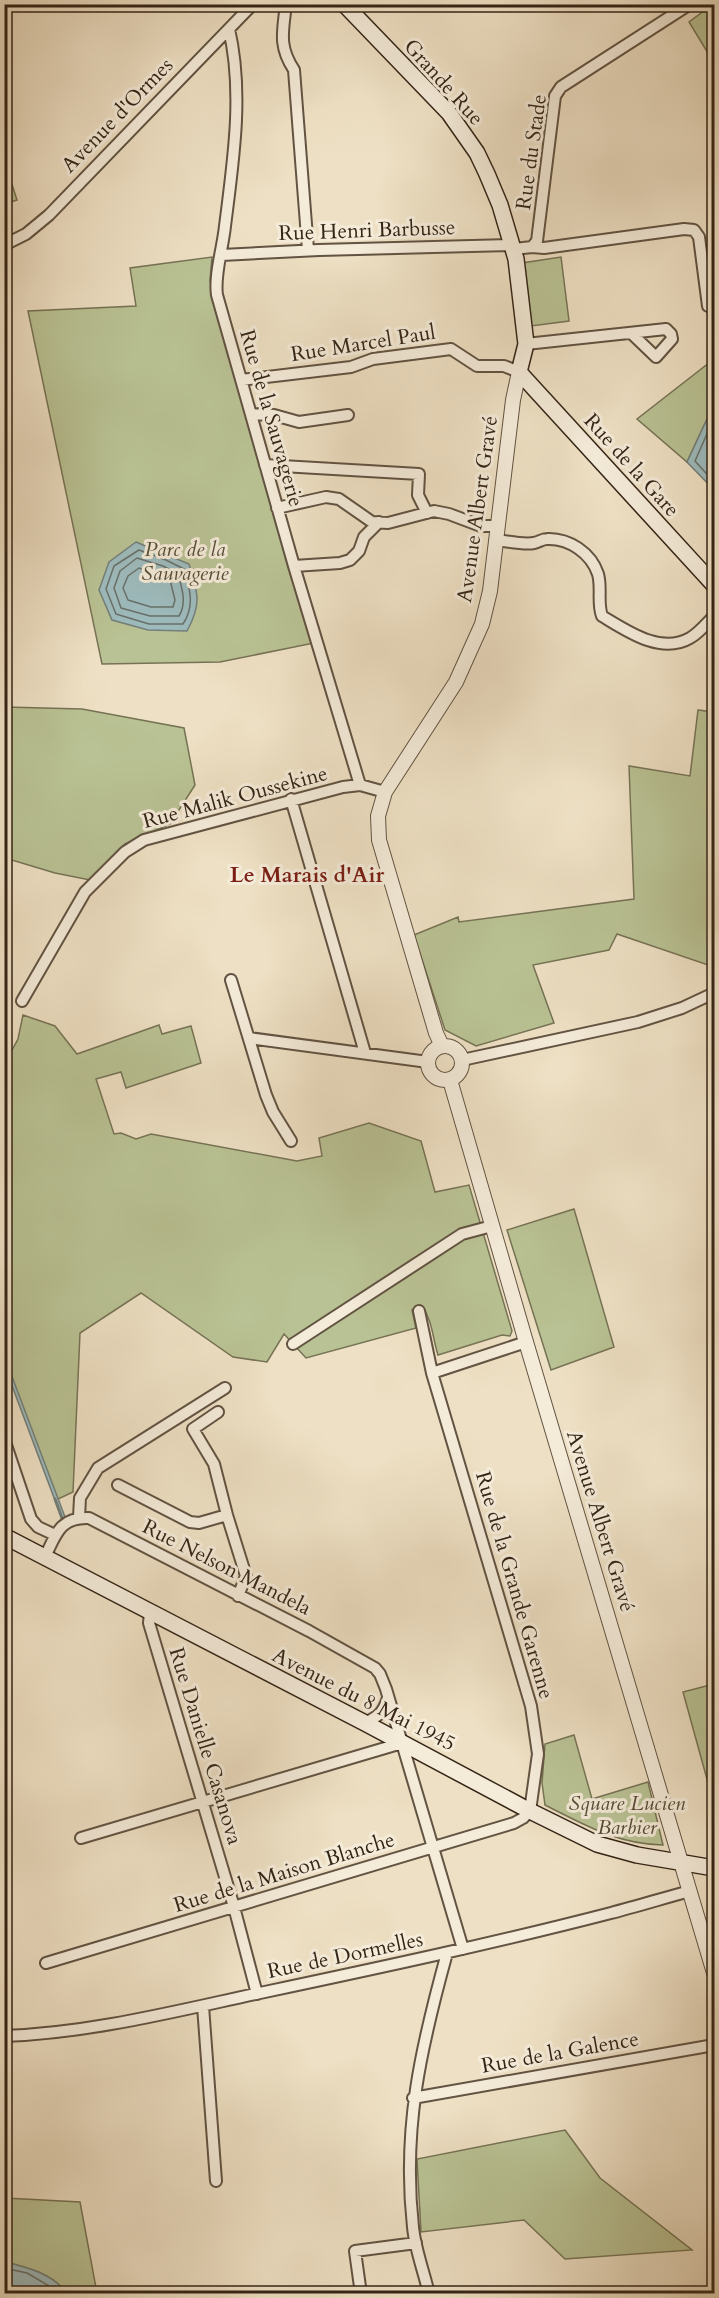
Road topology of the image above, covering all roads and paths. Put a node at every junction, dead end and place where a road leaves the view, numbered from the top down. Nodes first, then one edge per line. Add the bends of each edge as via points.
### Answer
1 (253, 4) edge
2 (286, 4) edge
3 (344, 4) edge
4 (690, 4) edge
5 (230, 29) junction
6 (4, 245) edge
7 (513, 247) junction
8 (532, 247) junction
9 (308, 250) junction
10 (222, 255) junction
11 (708, 306) dead end
12 (631, 333) dead end
13 (526, 344) junction
14 (519, 372) junction
15 (241, 380) junction
16 (251, 414) junction
17 (348, 415) dead end
18 (265, 465) junction
19 (278, 508) junction
20 (427, 513) junction
21 (379, 522) junction
22 (497, 533) junction
23 (294, 566) junction
24 (714, 585) edge
25 (714, 616) edge
26 (360, 785) junction
27 (385, 792) junction
28 (291, 800) junction
29 (231, 980) dead end
30 (714, 993) edge
31 (22, 1001) dead end
32 (249, 1038) junction
33 (442, 1046) junction
34 (365, 1053) junction
35 (462, 1060) junction
36 (428, 1062) junction
37 (450, 1080) junction
38 (291, 1141) dead end
39 (492, 1226) junction
40 (419, 1311) dead end
41 (526, 1342) junction
42 (293, 1344) dead end
43 (432, 1373) junction
44 (225, 1388) dead end
45 (218, 1412) dead end
46 (4, 1439) edge
47 (118, 1485) dead end
48 (226, 1515) junction
49 (79, 1517) junction
50 (55, 1535) junction
51 (4, 1536) edge
52 (45, 1557) junction
53 (238, 1596) junction
54 (150, 1612) junction
55 (388, 1697) junction
56 (365, 1723) junction
57 (402, 1743) junction
58 (201, 1801) junction
59 (530, 1811) junction
60 (81, 1838) dead end
61 (432, 1848) junction
62 (681, 1862) junction
63 (714, 1868) edge
64 (690, 1891) junction
65 (234, 1907) junction
66 (463, 1949) junction
67 (447, 1953) junction
68 (45, 1963) dead end
69 (714, 1973) edge
70 (257, 1994) junction
71 (203, 2006) junction
72 (4, 2036) edge
73 (714, 2045) edge
74 (413, 2098) junction
75 (216, 2181) dead end
76 (416, 2243) junction
77 (362, 2294) edge
78 (429, 2294) edge

1 - 5 street, Avenue d'Ormes
2 - 9 street via 282,40 294,70
3 - 7 main road, Grande Rue via 449,113 467,138 487,174
4 - 8 street, Rue du Stade via 561,87 555,96 539,234
5 - 6 street, Avenue d'Ormes via 49,215 26,234
5 - 10 street, Rue de la Sauvagerie via 235,55 235,153
7 - 8 street
7 - 9 street, Rue Henri Barbusse
7 - 13 main road, Grande Rue
8 - 11 street via 694,230 699,237
9 - 10 street, Rue Henri Barbusse
10 - 15 street, Rue de la Sauvagerie via 215,285
12 - 13 street
13 - 14 main road, Grande Rue
14 - 15 street, Rue Marcel Paul via 504,366 477,366 451,349 373,359 351,367
14 - 22 street, Avenue Albert Gravé
14 - 24 main road, Rue de la Gare
15 - 16 street, Rue de la Sauvagerie
16 - 17 street via 299,422
16 - 18 street, Rue de la Sauvagerie
18 - 19 street, Rue de la Sauvagerie
18 - 20 street via 419,474 418,495
19 - 21 street via 326,496 339,499 372,522
19 - 23 street, Rue de la Sauvagerie
20 - 21 street
20 - 22 street via 449,514
21 - 23 street via 350,560
22 - 25 street via 533,543 544,538 568,542 591,560 598,573 602,616 638,636 658,643 680,643
22 - 27 street, Avenue Albert Gravé via 490,591 474,645 456,682
23 - 26 street, Rue de la Sauvagerie
26 - 27 street
26 - 28 street, Rue Malik Oussekine
27 - 33 street, Avenue Albert Gravé via 378,816 379,840
28 - 31 street, Rue Malik Oussekine via 144,840 125,852 85,892
28 - 34 street
29 - 32 street
30 - 35 street via 638,1022
32 - 34 street
32 - 38 street via 273,1112
33 - 35 street via 453,1047
33 - 36 street via 432,1051
34 - 36 street
35 - 37 street via 461,1070
36 - 37 street via 434,1077
37 - 39 street, Avenue Albert Gravé
39 - 41 street, Avenue Albert Gravé
39 - 42 street via 462,1234
40 - 43 street, Rue de la Grande Garenne
41 - 43 street
41 - 62 street, Avenue Albert Gravé
43 - 59 street, Rue de la Grande Garenne via 531,1706 538,1754
44 - 49 street via 98,1468 80,1498
45 - 48 street via 193,1429 214,1464
46 - 50 street via 31,1519
47 - 48 street via 190,1522
48 - 53 street via 246,1576
49 - 50 street via 63,1523
49 - 53 street, Rue Nelson Mandela via 89,1518
50 - 52 street
51 - 52 main road, Avenue du 8 Mai 1945
52 - 54 main road, Avenue du 8 Mai 1945
53 - 55 street, Rue Nelson Mandela via 375,1668
54 - 56 main road, Avenue du 8 Mai 1945
54 - 58 street, Rue Danielle Casanova via 149,1623
55 - 56 street via 384,1712
55 - 57 street, Rue Nelson Mandela
56 - 57 main road, Avenue du 8 Mai 1945
57 - 58 street
57 - 59 main road, Avenue du 8 Mai 1945
57 - 61 street, Rue Nelson Mandela
58 - 60 street
58 - 65 street, Rue Danielle Casanova
59 - 61 street, Rue de la Maison Blanche via 514,1823
59 - 62 main road, Avenue du 8 Mai 1945 via 597,1844
61 - 65 street, Rue de la Maison Blanche
61 - 66 street, Rue Nelson Mandela
62 - 63 main road, Avenue du 8 Mai 1945
62 - 64 street, Avenue Albert Gravé
64 - 66 street, Rue de Dormelles
64 - 69 street, Avenue Albert Gravé
65 - 68 street, Rue de la Maison Blanche
65 - 70 street, Rue Danielle Casanova
66 - 67 street, Rue de Dormelles
67 - 70 street, Rue de Dormelles
67 - 74 street
70 - 71 street, Rue de Dormelles
71 - 72 street, Rue de Dormelles via 42,2035
71 - 75 street
73 - 74 street, Rue de la Galence
74 - 76 street via 409,2159
76 - 77 street via 355,2251
76 - 78 street

